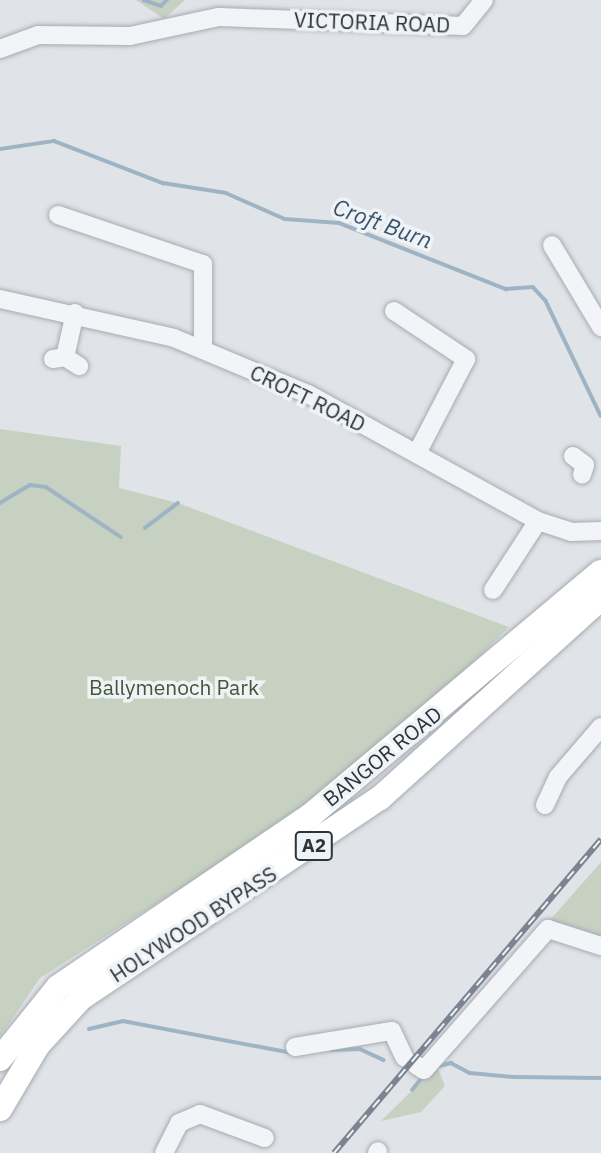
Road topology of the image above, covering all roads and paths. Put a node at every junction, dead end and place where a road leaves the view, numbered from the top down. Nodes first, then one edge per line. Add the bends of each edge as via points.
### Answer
1 (484, 0) edge
2 (0, 49) edge
3 (58, 215) dead end
4 (552, 245) dead end
5 (0, 299) edge
6 (394, 311) dead end
7 (75, 313) junction
8 (601, 327) edge
9 (203, 350) junction
10 (66, 361) dead end
11 (417, 453) junction
12 (538, 521) junction
13 (601, 531) edge
14 (600, 581) edge
15 (493, 590) dead end
16 (601, 727) edge
17 (544, 796) dead end
18 (601, 946) edge
19 (43, 1021) junction
20 (295, 1047) dead end
21 (0, 1059) edge
22 (0, 1108) edge
23 (265, 1138) dead end
24 (164, 1153) edge

1 - 2 street, VICTORIA ROAD via 463,26 219,17 130,36 38,35
3 - 9 street via 203,264
4 - 8 street
5 - 7 street, CROFT ROAD
6 - 11 street via 466,359
7 - 9 street, CROFT ROAD
7 - 10 street
9 - 11 street, CROFT ROAD via 308,394
11 - 12 street, CROFT ROAD
12 - 13 street, CROFT ROAD via 571,532
12 - 15 street
14 - 19 highway, BANGOR ROAD / A2 via 311,815 80,969
16 - 17 street
18 - 20 street via 548,929 424,1070 410,1061 392,1031
19 - 21 highway, BANGOR ROAD / A2
19 - 22 highway, A2
23 - 24 street via 200,1114 179,1123

